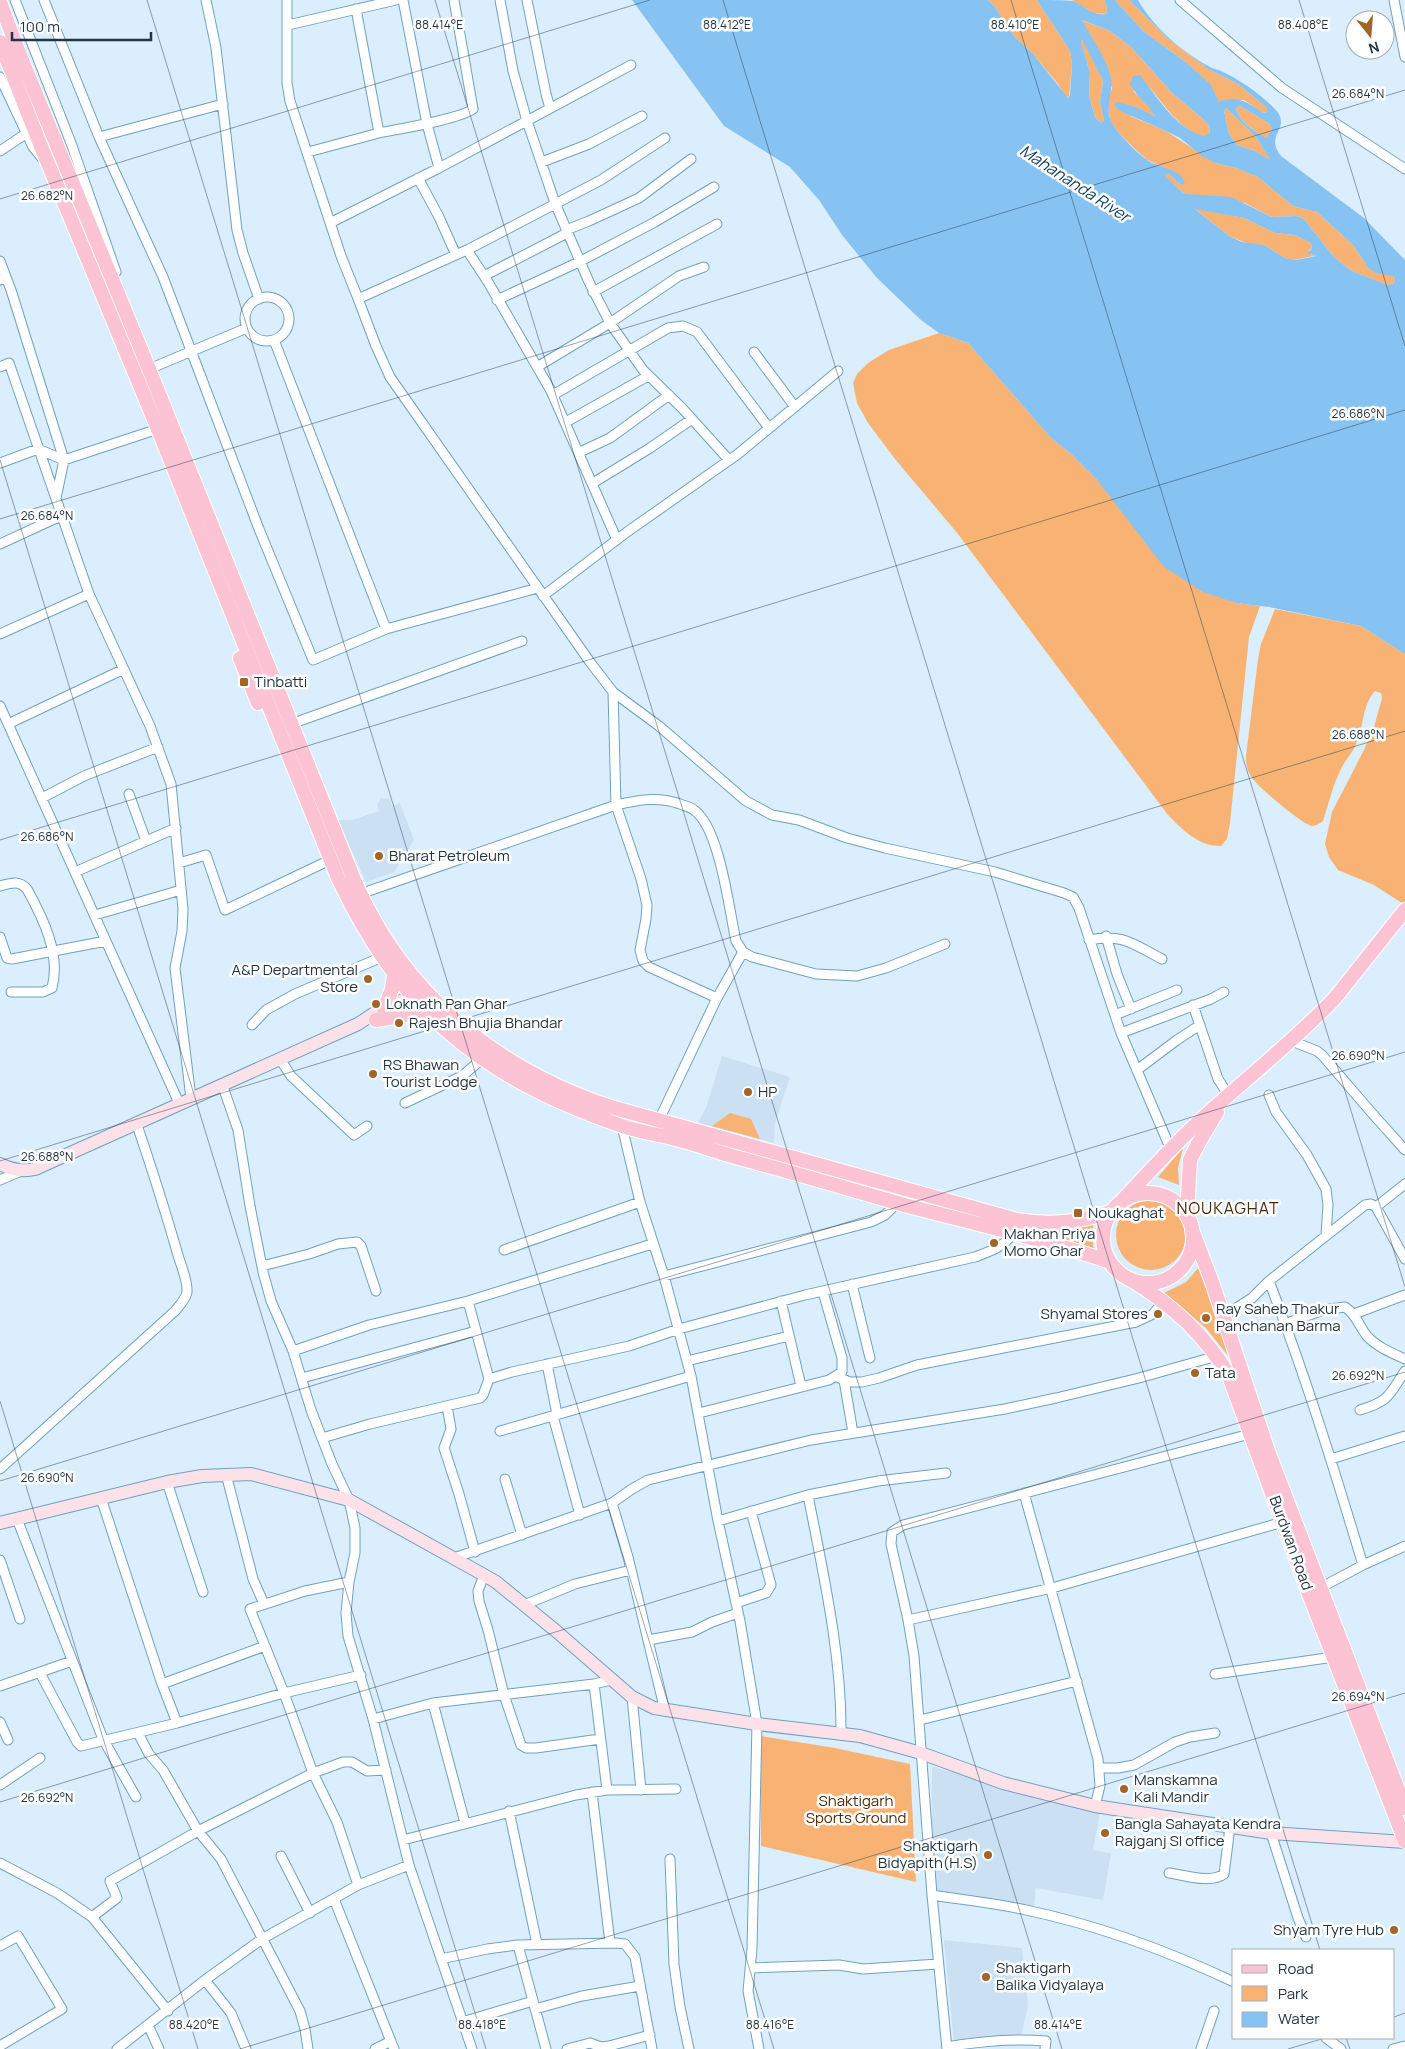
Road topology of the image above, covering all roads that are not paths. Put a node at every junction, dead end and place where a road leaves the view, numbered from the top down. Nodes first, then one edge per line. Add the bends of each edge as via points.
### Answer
1 (15, 0) edge
2 (44, 0) edge
3 (206, 0) edge
4 (287, 0) edge
5 (396, 0) edge
6 (403, 0) edge
7 (454, 0) edge
8 (500, 0) edge
9 (526, 0) edge
10 (1180, 0) edge
11 (1394, 0) edge
12 (0, 2) edge
13 (356, 9) junction
14 (288, 24) junction
15 (0, 42) edge
16 (1405, 57) edge
17 (631, 65) dead end
18 (0, 76) edge
19 (222, 104) junction
20 (550, 108) junction
21 (642, 116) dead end
22 (527, 121) junction
23 (427, 124) junction
24 (27, 133) junction
25 (379, 133) junction
26 (99, 137) junction
27 (665, 138) dead end
28 (0, 151) edge
29 (308, 152) junction
30 (691, 158) dead end
31 (542, 162) junction
32 (49, 166) junction
33 (439, 168) junction
34 (1405, 169) edge
35 (418, 178) junction
36 (714, 187) dead end
37 (555, 203) junction
38 (330, 222) junction
39 (717, 224) dead end
40 (566, 231) junction
41 (467, 250) junction
42 (456, 255) junction
43 (0, 261) edge
44 (579, 262) junction
45 (704, 267) dead end
46 (484, 276) junction
47 (3, 278) edge
48 (594, 292) junction
49 (357, 296) junction
50 (259, 299) junction
51 (497, 300) junction
52 (610, 323) junction
53 (247, 328) junction
54 (134, 332) junction
55 (274, 340) junction
56 (628, 350) junction
57 (192, 352) junction
58 (754, 352) dead end
59 (0, 367) edge
60 (536, 367) junction
61 (149, 369) junction
62 (838, 371) dead end
63 (648, 376) junction
64 (553, 395) junction
65 (669, 395) junction
66 (795, 406) junction
67 (692, 419) junction
68 (566, 422) junction
69 (769, 428) junction
70 (158, 429) junction
71 (38, 450) junction
72 (580, 452) junction
73 (64, 460) junction
74 (729, 460) junction
75 (0, 463) edge
76 (593, 483) junction
77 (56, 498) junction
78 (63, 516) junction
79 (617, 540) junction
80 (0, 544) edge
81 (541, 592) junction
82 (89, 594) junction
83 (386, 629) junction
84 (0, 634) edge
85 (522, 641) dead end
86 (124, 669) junction
87 (613, 692) junction
88 (0, 706) edge
89 (8, 724) junction
90 (290, 724) junction
91 (158, 747) junction
92 (129, 794) dead end
93 (42, 798) junction
94 (616, 805) junction
95 (176, 828) junction
96 (146, 841) junction
97 (332, 860) junction
98 (179, 863) junction
99 (75, 872) junction
100 (0, 886) edge
101 (181, 890) junction
102 (360, 894) junction
103 (1405, 910) edge
104 (94, 915) junction
105 (1106, 936) junction
106 (0, 937) edge
107 (1088, 940) junction
108 (106, 941) junction
109 (945, 944) dead end
110 (54, 951) junction
111 (743, 952) junction
112 (382, 957) junction
113 (1162, 959) dead end
114 (394, 975) junction
115 (1177, 990) dead end
116 (11, 992) dead end
117 (1224, 992) dead end
118 (421, 997) junction
119 (717, 998) junction
120 (1193, 1005) junction
121 (1131, 1009) junction
122 (380, 1014) junction
123 (1115, 1015) junction
124 (437, 1022) junction
125 (252, 1025) dead end
126 (1200, 1025) junction
127 (1121, 1032) junction
128 (1289, 1040) junction
129 (280, 1059) junction
130 (482, 1059) junction
131 (1137, 1070) junction
132 (222, 1084) junction
133 (1269, 1095) dead end
134 (191, 1098) junction
135 (1228, 1098) junction
136 (179, 1103) junction
137 (405, 1103) dead end
138 (659, 1120) junction
139 (136, 1122) junction
140 (367, 1126) dead end
141 (622, 1126) junction
142 (1171, 1150) junction
143 (1405, 1150) edge
144 (0, 1164) edge
145 (21, 1171) junction
146 (0, 1180) edge
147 (1405, 1184) edge
148 (1122, 1201) junction
149 (640, 1202) junction
150 (898, 1203) junction
151 (1376, 1207) junction
152 (1111, 1212) junction
153 (1187, 1216) junction
154 (1192, 1230) junction
155 (1014, 1233) junction
156 (1326, 1235) junction
157 (652, 1244) junction
158 (504, 1250) dead end
159 (1405, 1259) edge
160 (1110, 1262) junction
161 (262, 1266) junction
162 (664, 1276) junction
163 (1130, 1279) junction
164 (1269, 1281) junction
165 (852, 1284) junction
166 (376, 1291) dead end
167 (823, 1292) junction
168 (1405, 1295) edge
169 (781, 1301) junction
170 (1164, 1301) junction
171 (468, 1302) junction
172 (1354, 1314) junction
173 (1224, 1316) junction
174 (1285, 1324) junction
175 (678, 1329) junction
176 (476, 1331) junction
177 (789, 1336) junction
178 (293, 1351) junction
179 (1217, 1356) junction
180 (870, 1358) dead end
181 (1405, 1359) edge
182 (687, 1361) junction
183 (547, 1364) junction
184 (1405, 1371) edge
185 (690, 1376) junction
186 (302, 1378) junction
187 (840, 1378) junction
188 (490, 1379) junction
189 (801, 1386) junction
190 (1244, 1400) junction
191 (446, 1406) junction
192 (1360, 1410) dead end
193 (699, 1413) junction
194 (555, 1415) junction
195 (500, 1431) dead end
196 (853, 1433) junction
197 (1250, 1434) junction
198 (1405, 1436) edge
199 (322, 1438) junction
200 (1331, 1459) junction
201 (709, 1466) junction
202 (0, 1469) edge
203 (946, 1473) dead end
204 (226, 1474) junction
205 (505, 1479) dead end
206 (167, 1482) junction
207 (1024, 1492) junction
208 (808, 1495) junction
209 (101, 1498) junction
210 (348, 1500) junction
211 (612, 1504) junction
212 (752, 1511) junction
213 (580, 1515) junction
214 (17, 1519) junction
215 (718, 1520) junction
216 (1283, 1522) junction
217 (0, 1523) edge
218 (522, 1535) junction
219 (1405, 1546) edge
220 (475, 1552) junction
221 (454, 1558) junction
222 (0, 1560) edge
223 (1363, 1565) junction
224 (631, 1570) junction
225 (484, 1575) junction
226 (349, 1582) junction
227 (1052, 1588) junction
228 (1320, 1588) junction
229 (202, 1592) dead end
230 (736, 1603) junction
231 (264, 1604) junction
232 (524, 1605) junction
233 (738, 1613) junction
234 (20, 1619) dead end
235 (908, 1620) junction
236 (648, 1640) junction
237 (265, 1646) junction
238 (1334, 1657) junction
239 (72, 1661) junction
240 (40, 1672) junction
241 (1215, 1674) dead end
242 (361, 1676) junction
243 (611, 1680) junction
244 (1077, 1681) junction
245 (162, 1684) junction
246 (594, 1684) junction
247 (0, 1686) edge
248 (284, 1693) junction
249 (504, 1695) junction
250 (632, 1698) junction
251 (433, 1703) junction
252 (665, 1711) junction
253 (373, 1719) junction
254 (920, 1720) junction
255 (0, 1722) edge
256 (177, 1724) junction
257 (757, 1724) junction
258 (138, 1733) junction
259 (1215, 1734) dead end
260 (840, 1735) junction
261 (103, 1739) junction
262 (600, 1739) junction
263 (8, 1740) dead end
264 (921, 1752) junction
265 (40, 1758) dead end
266 (1099, 1768) junction
267 (386, 1770) junction
268 (312, 1773) junction
269 (0, 1785) edge
270 (676, 1789) dead end
271 (607, 1790) junction
272 (641, 1790) junction
273 (592, 1792) junction
274 (136, 1797) dead end
275 (1095, 1806) junction
276 (1405, 1808) edge
277 (509, 1811) junction
278 (465, 1823) junction
279 (1230, 1827) junction
280 (198, 1831) junction
281 (1271, 1833) junction
282 (403, 1840) junction
283 (1405, 1841) edge
284 (281, 1856) dead end
285 (670, 1859) dead end
286 (0, 1863) edge
287 (409, 1865) junction
288 (1169, 1873) dead end
289 (358, 1885) junction
290 (932, 1895) junction
291 (334, 1900) junction
292 (310, 1912) junction
293 (92, 1917) junction
294 (1306, 1937) dead end
295 (262, 1939) junction
296 (610, 1943) junction
297 (537, 1944) junction
298 (518, 1945) junction
299 (0, 1946) edge
300 (441, 1960) junction
301 (938, 1964) junction
302 (750, 1968) junction
303 (205, 1980) junction
304 (1232, 1981) edge
305 (640, 1986) junction
306 (534, 2005) junction
307 (168, 2011) junction
308 (1214, 2011) dead end
309 (462, 2022) junction
310 (148, 2025) junction
311 (650, 2035) junction
312 (1327, 2039) edge
313 (393, 2045) edge
314 (0, 2046) edge
315 (1405, 2046) edge
316 (947, 2048) edge
317 (117, 2049) edge
318 (159, 2049) edge
319 (246, 2049) edge
320 (308, 2049) edge
321 (375, 2049) edge
322 (472, 2049) edge
323 (546, 2049) edge
324 (567, 2049) edge
325 (652, 2049) edge
326 (689, 2049) edge
327 (759, 2049) edge
328 (1045, 2049) edge
329 (1201, 2049) edge
330 (1341, 2049) edge
331 (1393, 2049) edge

1 - 54 street via 87,188
2 - 26 street
3 - 19 street via 216,48
4 - 14 street
5 - 13 street
6 - 23 street
7 - 23 street via 473,108
8 - 22 street via 513,71
9 - 20 street
10 - 34 street via 1282,88
11 - 16 street
12 - 54 main road
13 - 14 street
13 - 25 street
14 - 29 street via 288,92
15 - 32 main road
17 - 20 street
18 - 24 street
19 - 26 street
19 - 50 street via 237,230
20 - 22 street
21 - 31 street via 589,144
22 - 31 street
22 - 33 street
23 - 25 street
23 - 33 street
24 - 28 street
24 - 32 street via 37,153
25 - 29 street
26 - 57 street via 163,277
27 - 37 street via 613,173
29 - 38 street
30 - 40 street via 639,198
31 - 37 street
32 - 70 main road
33 - 35 street
35 - 38 street
35 - 42 street
36 - 44 street
37 - 40 street
37 - 41 street
38 - 49 street
39 - 48 street
40 - 44 street
40 - 46 street
41 - 42 street
41 - 46 street
42 - 49 street via 366,297
43 - 47 street
44 - 48 street
44 - 51 street
45 - 52 street via 679,276
46 - 51 street
47 - 73 street
48 - 52 street
49 - 81 street via 390,377
50 - 53 street via 246,312
50 - 55 street via 276,300 288,313 284,333
51 - 60 street
52 - 56 street
52 - 60 street
53 - 55 street via 260,340
53 - 57 street
54 - 61 main road
55 - 83 street
56 - 63 street
56 - 64 street
56 - 69 street via 668,328 692,328
57 - 61 street
57 - 83 street via 313,660
58 - 66 street
59 - 71 street via 9,364
60 - 64 street
61 - 90 main road
62 - 66 street
63 - 65 street
63 - 68 street
64 - 68 street
65 - 67 street
65 - 72 street via 610,438
66 - 69 street
67 - 74 street
67 - 76 street
68 - 72 street
69 - 74 street
70 - 73 street
70 - 97 main road via 218,578 222,608 248,680 273,736 292,762
71 - 73 street
71 - 75 street
71 - 77 street
72 - 76 street
73 - 77 street
74 - 79 street
76 - 79 street
77 - 78 street
78 - 80 street
78 - 82 street
79 - 81 street
81 - 83 street
81 - 87 street
82 - 84 street
82 - 86 street
85 - 90 street
86 - 89 street
86 - 91 street
87 - 94 street
87 - 107 street via 761,810 885,848 995,872 1064,893 1076,900
88 - 89 street
89 - 93 street
90 - 102 main road
91 - 93 street via 84,776
91 - 95 street via 171,784
92 - 96 street
93 - 99 street
94 - 102 street
94 - 111 street via 655,798 694,810 703,820 716,848 736,941
94 - 119 street via 647,905 640,950 642,961
95 - 96 street
95 - 98 street
96 - 99 street
97 - 98 street via 225,910 206,855
97 - 112 main road via 358,918
98 - 101 street
99 - 104 street
100 - 110 street via 18,882 28,889
101 - 104 street
101 - 134 street via 182,931 175,968
102 - 118 main road
103 - 128 main road via 1322,1012
104 - 108 street
105 - 107 street
105 - 113 street via 1125,940
105 - 121 street
106 - 110 street via 7,958
107 - 123 street
108 - 110 street
108 - 136 street
109 - 111 street via 886,968 856,976 816,974
110 - 116 street via 52,988 42,992
111 - 119 street
112 - 114 main road
112 - 125 street via 295,994 266,1010
114 - 118 main road
114 - 122 main road via 392,989
115 - 121 street
117 - 120 street
118 - 122 street
118 - 124 main road
118 - 138 main road via 472,1035 561,1078 618,1101 637,1114
119 - 138 street
120 - 126 street
120 - 127 street
121 - 123 street
122 - 124 main road via 407,1015
122 - 129 street
123 - 127 street
124 - 130 main road
126 - 131 street
126 - 135 street via 1218,1079
127 - 131 street
128 - 135 main road
128 - 143 street via 1317,1050
129 - 132 street
129 - 140 street via 290,1076 354,1135
130 - 137 street via 462,1076
130 - 141 main road via 542,1094
131 - 142 street
132 - 134 street
132 - 161 street via 238,1130
133 - 156 street via 1276,1112 1307,1155 1326,1189
134 - 136 street
135 - 142 main road
135 - 153 main road via 1190,1160
136 - 139 street
138 - 152 main road via 1017,1220 1057,1224
139 - 145 street via 35,1169
139 - 202 street via 182,1268 187,1293 185,1299 175,1312
141 - 149 street
141 - 150 main road
142 - 148 main road
144 - 145 street
145 - 146 street
147 - 151 street
148 - 152 main road
148 - 153 main road via 1136,1194 1158,1194 1178,1204
149 - 157 street
149 - 158 street
150 - 155 main road
150 - 162 street via 871,1222
151 - 156 street via 1364,1205
151 - 159 street
152 - 160 main road via 1104,1228 1103,1246
153 - 154 main road
154 - 163 main road via 1192,1246 1176,1273 1162,1280
154 - 173 main road, Burdwan Road
155 - 160 main road
155 - 165 street via 1005,1244 975,1257
156 - 164 street
157 - 162 street
157 - 171 street
160 - 163 main road
161 - 166 street via 338,1244 357,1242
161 - 178 street via 271,1301
162 - 175 street
163 - 170 main road, Burdwan Road
164 - 173 street via 1252,1298
164 - 174 street
165 - 167 street
165 - 180 street
167 - 169 street
167 - 187 street via 843,1365
168 - 172 street
169 - 175 street
169 - 177 street
170 - 179 main road, Burdwan Road via 1195,1329
170 - 187 street via 1153,1314 1136,1322 916,1365 862,1382
171 - 176 street
171 - 178 street via 369,1325
172 - 174 street via 1345,1307 1330,1308
172 - 181 street via 1373,1341
173 - 190 main road, Burdwan Road
174 - 200 street
175 - 182 street
175 - 183 street via 629,1346
176 - 186 street
176 - 188 street
177 - 182 street
177 - 189 street
178 - 186 street
179 - 190 main road, Burdwan Road
179 - 196 street via 1056,1398
182 - 185 street
183 - 188 street
183 - 194 street
184 - 192 street via 1383,1402
185 - 193 street
185 - 194 street
186 - 199 street
187 - 189 street
187 - 196 street
188 - 191 street via 480,1398
189 - 193 street
190 - 197 main road, Burdwan Road
190 - 228 main road, Burdwan Road
191 - 199 street
191 - 220 street via 451,1429 444,1448
193 - 201 street
194 - 195 street
194 - 213 street
196 - 201 street via 811,1440
197 - 207 street
197 - 216 main road, Burdwan Road
198 - 200 street
199 - 210 street
200 - 223 street
201 - 211 street via 648,1480
201 - 215 street
203 - 208 street via 878,1480
204 - 206 street
204 - 210 street via 251,1474
204 - 231 street via 253,1579
205 - 218 street
206 - 209 street
206 - 229 street
207 - 227 street
207 - 235 street via 903,1524 892,1532 891,1544
208 - 212 street
208 - 260 street via 833,1637 841,1705
209 - 214 street
209 - 245 street
210 - 221 street
210 - 226 street via 355,1528 355,1553
211 - 213 street
211 - 224 street
212 - 215 street
212 - 230 street via 771,1586 766,1593
213 - 218 street
214 - 217 street
214 - 239 street
215 - 230 street
216 - 227 street
216 - 238 main road, Burdwan Road
218 - 220 street
219 - 223 street
220 - 221 street
221 - 225 street
222 - 234 street
223 - 228 street
224 - 232 street via 575,1584
224 - 236 street
225 - 232 street
225 - 249 street via 478,1591 479,1601
226 - 231 street
226 - 242 street via 348,1636
227 - 235 street
227 - 244 street
228 - 276 main road, Burdwan Road
230 - 233 street
231 - 237 street via 250,1610
232 - 243 street
233 - 236 street via 692,1632
233 - 257 street
235 - 254 street
236 - 252 street
237 - 245 street
237 - 248 street
238 - 241 street
238 - 283 main road, Burdwan Road
239 - 240 street
239 - 261 street
240 - 247 street
240 - 261 street via 77,1742 81,1746
242 - 248 street
242 - 253 street
243 - 246 street
243 - 250 street
244 - 254 street
244 - 266 street
245 - 256 street
246 - 249 street
246 - 262 street
248 - 256 street
248 - 268 street
249 - 251 street
249 - 262 street via 518,1741 526,1748
250 - 252 street
250 - 272 street
251 - 253 street
251 - 278 street
252 - 257 street
253 - 267 street
254 - 264 street
255 - 263 street
256 - 258 street
257 - 260 street
257 - 302 street
258 - 261 street
258 - 280 street
259 - 266 street via 1175,1742 1134,1764
260 - 264 street via 860,1736
261 - 274 street
262 - 271 street
264 - 275 street via 1004,1783
264 - 290 street
265 - 269 street
266 - 275 street via 1100,1786
267 - 268 street via 367,1771 352,1762 343,1762
267 - 282 street
268 - 280 street
268 - 289 street via 337,1822
270 - 272 street
271 - 272 street
271 - 273 street
273 - 277 street
273 - 296 street
275 - 279 street
277 - 278 street
277 - 297 street
278 - 282 street
279 - 281 street
279 - 288 street via 1224,1874 1213,1879
280 - 293 street via 110,1881 117,1898
280 - 295 street via 220,1859
281 - 283 street
281 - 294 street
282 - 287 street
284 - 292 street
285 - 326 street via 674,1964
286 - 293 street via 58,1893
287 - 289 street
287 - 300 street
289 - 291 street
290 - 301 street
290 - 304 street via 1025,1910 1075,1923 1171,1955
291 - 292 street
291 - 313 street
292 - 295 street
293 - 307 street
295 - 303 street
295 - 320 street via 300,2011
296 - 297 street
296 - 305 street via 625,1944 636,1957
297 - 298 street
298 - 300 street
298 - 306 street
299 - 314 street via 18,1936 62,2009
300 - 309 street
301 - 302 street via 863,1969 839,1965
301 - 316 street
302 - 327 street via 748,1990
303 - 307 street
303 - 319 street via 231,2012
305 - 306 street
305 - 311 street
306 - 309 street
306 - 323 street
307 - 310 street
308 - 329 street
309 - 322 street
310 - 317 street
310 - 318 street
311 - 324 street via 609,2046 590,2044
311 - 325 street
312 - 330 street
313 - 321 street
315 - 331 street
316 - 328 street via 1018,2038 1046,2041

